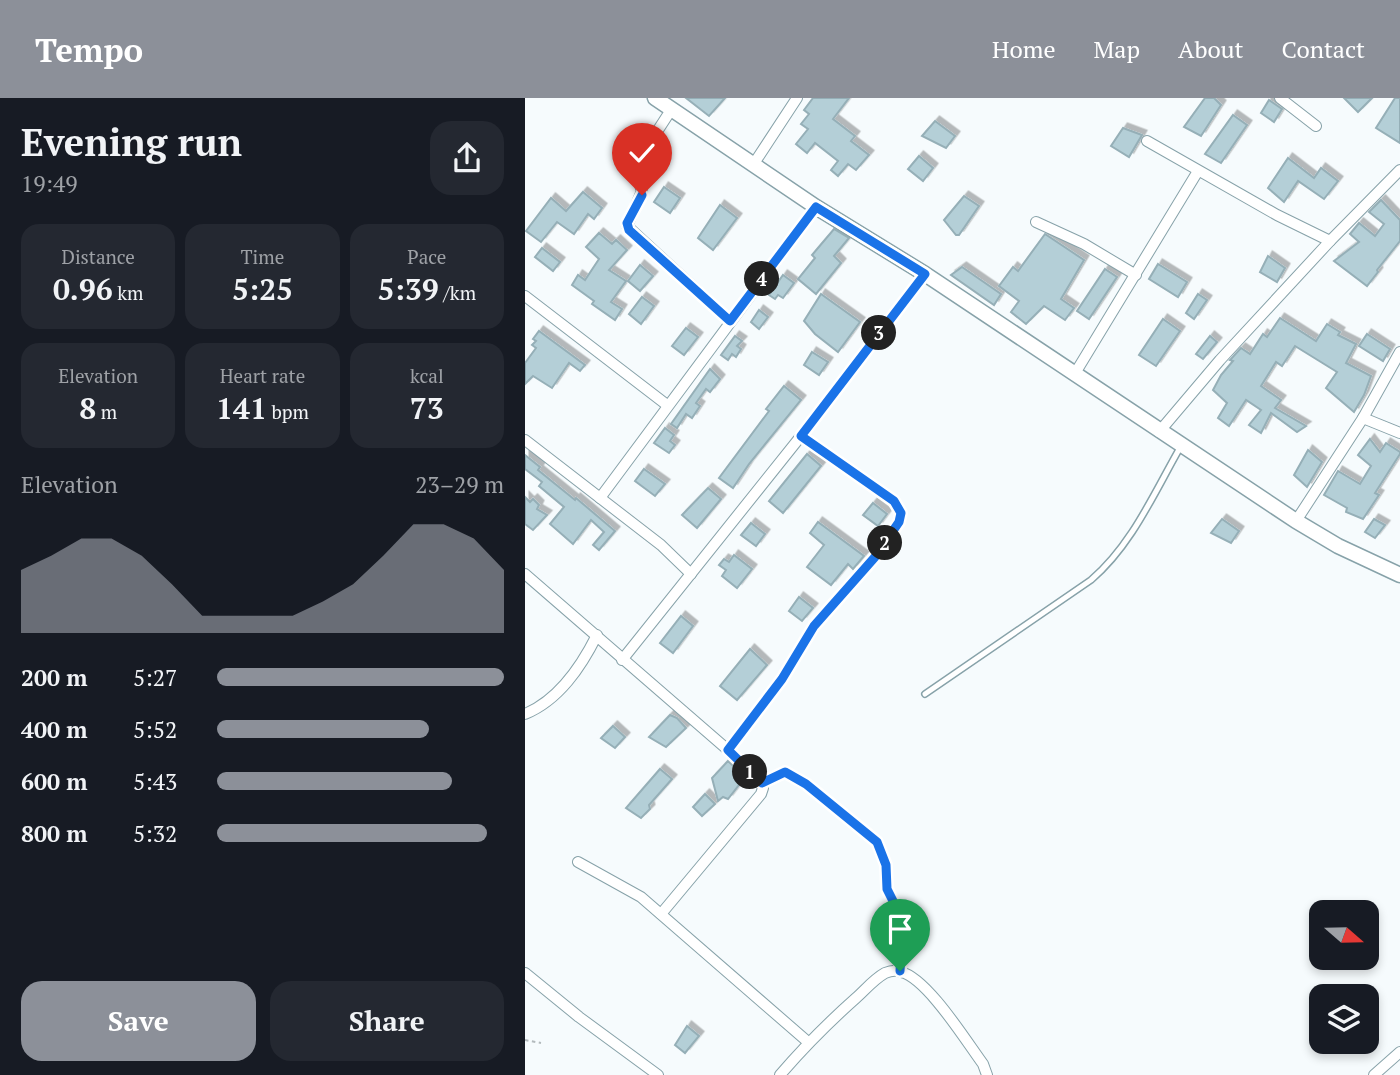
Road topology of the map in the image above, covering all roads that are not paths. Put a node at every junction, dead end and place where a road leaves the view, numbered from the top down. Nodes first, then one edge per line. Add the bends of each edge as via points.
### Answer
1 (655, 98) edge
2 (797, 98) edge
3 (1280, 98) edge
4 (671, 110) junction
5 (1316, 125) dead end
6 (1147, 141) dead end
7 (753, 164) junction
8 (1400, 170) edge
9 (1198, 171) junction
10 (816, 207) junction
11 (1036, 222) dead end
12 (1330, 241) junction
13 (925, 274) junction
14 (1136, 275) junction
15 (525, 296) edge
16 (730, 321) junction
17 (1400, 352) edge
18 (1074, 375) junction
19 (667, 405) junction
20 (1363, 418) junction
21 (1159, 432) junction
22 (1400, 433) edge
23 (801, 436) junction
24 (525, 440) edge
25 (1181, 446) junction
26 (600, 498) junction
27 (1296, 522) junction
28 (691, 573) junction
29 (525, 575) edge
30 (1400, 575) edge
31 (597, 635) junction
32 (622, 660) junction
33 (925, 694) dead end
34 (525, 714) edge
35 (728, 750) junction
36 (578, 862) dead end
37 (661, 914) junction
38 (525, 974) edge
39 (808, 1042) junction
40 (1400, 1052) edge
41 (657, 1075) edge
42 (780, 1075) edge
43 (987, 1075) edge
44 (1374, 1075) edge

1 - 4 street
2 - 7 street
3 - 5 street
4 - 7 street
4 - 16 street via 636,164 642,191 627,226
6 - 9 street
7 - 10 street
8 - 12 street
9 - 12 street
9 - 14 street
10 - 13 street
10 - 16 street
11 - 14 street
12 - 21 street
13 - 18 street
13 - 23 street
14 - 18 street
15 - 19 street
16 - 19 street
17 - 20 street
18 - 21 street
19 - 26 street
20 - 22 street
20 - 27 street
21 - 25 street
23 - 28 street
23 - 35 street via 894,501 901,513 899,522 875,557 814,626 782,679
24 - 26 street
25 - 27 street
25 - 33 lane via 1109,565
26 - 28 street
27 - 30 street
28 - 32 street
29 - 31 street
31 - 32 street
31 - 34 street via 583,663 554,697
32 - 35 street
35 - 37 street via 762,783 761,794
36 - 37 street via 641,897
37 - 39 street
38 - 41 street
39 - 42 street
39 - 43 street via 879,978 900,971 934,997
40 - 44 street

